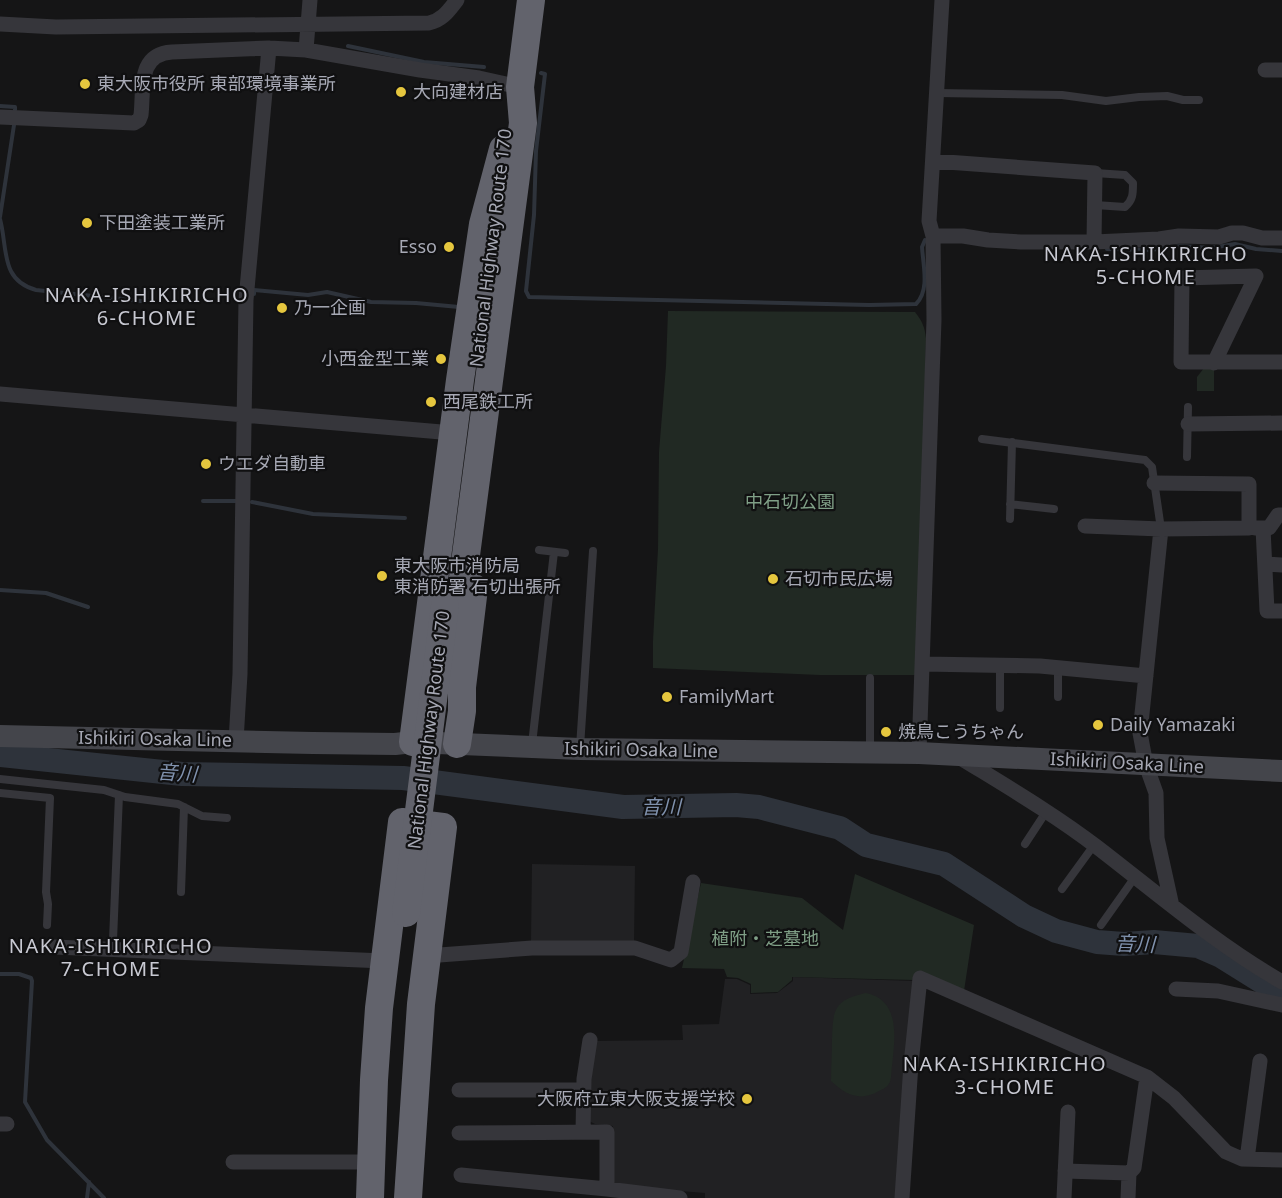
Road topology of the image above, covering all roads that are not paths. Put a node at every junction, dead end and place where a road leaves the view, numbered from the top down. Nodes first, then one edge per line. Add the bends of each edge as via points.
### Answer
1 (310, 0) edge
2 (457, 0) edge
3 (531, 0) edge
4 (942, 0) edge
5 (0, 24) edge
6 (307, 25) junction
7 (269, 48) junction
8 (306, 50) junction
9 (1265, 70) dead end
10 (1282, 70) edge
11 (520, 87) junction
12 (936, 93) junction
13 (1199, 100) dead end
14 (0, 117) edge
15 (510, 161) junction
16 (933, 161) junction
17 (1095, 173) junction
18 (1095, 205) junction
19 (933, 236) junction
20 (1282, 238) edge
21 (1094, 242) junction
22 (1282, 362) edge
23 (1214, 363) junction
24 (0, 394) edge
25 (1188, 407) dead end
26 (244, 415) junction
27 (1282, 423) edge
28 (1188, 424) junction
29 (453, 433) junction
30 (982, 439) dead end
31 (1012, 442) junction
32 (1187, 457) dead end
33 (1154, 483) junction
34 (1010, 504) junction
35 (1054, 509) dead end
36 (1282, 515) edge
37 (1010, 519) dead end
38 (1085, 526) dead end
39 (1256, 528) junction
40 (1161, 529) junction
41 (539, 550) dead end
42 (593, 551) dead end
43 (554, 552) junction
44 (565, 553) dead end
45 (1265, 564) junction
46 (1282, 565) edge
47 (1282, 611) edge
48 (923, 664) junction
49 (1000, 665) junction
50 (1058, 667) junction
51 (1146, 676) junction
52 (870, 678) dead end
53 (1058, 697) dead end
54 (1000, 708) dead end
55 (0, 736) edge
56 (236, 741) junction
57 (413, 742) junction
58 (457, 744) junction
59 (532, 748) junction
60 (580, 749) junction
61 (870, 753) junction
62 (919, 753) junction
63 (954, 754) junction
64 (1146, 765) junction
65 (1282, 771) edge
66 (0, 779) edge
67 (0, 793) edge
68 (119, 795) junction
69 (184, 807) junction
70 (1046, 812) junction
71 (226, 818) dead end
72 (1025, 844) dead end
73 (1094, 845) junction
74 (1135, 878) junction
75 (693, 882) dead end
76 (1062, 889) dead end
77 (181, 892) dead end
78 (1172, 906) junction
79 (413, 914) junction
80 (47, 925) dead end
81 (1101, 925) dead end
82 (113, 940) dead end
83 (54, 947) dead end
84 (426, 956) junction
85 (384, 961) junction
86 (1282, 982) edge
87 (1176, 989) dead end
88 (1282, 1005) edge
89 (590, 1040) dead end
90 (1260, 1061) dead end
91 (1147, 1077) junction
92 (459, 1090) dead end
93 (584, 1090) junction
94 (1068, 1112) dead end
95 (583, 1132) junction
96 (459, 1133) dead end
97 (1247, 1159) junction
98 (1282, 1160) edge
99 (233, 1162) dead end
100 (370, 1162) junction
101 (1065, 1171) junction
102 (1129, 1173) junction
103 (461, 1174) dead end
104 (608, 1189) junction
105 (370, 1198) edge
106 (382, 1198) edge
107 (397, 1198) edge
108 (408, 1198) edge
109 (680, 1198) edge
110 (902, 1198) edge
111 (1064, 1198) edge
112 (1128, 1198) edge

1 - 6 street
2 - 6 street via 438,21 429,23
3 - 11 highway, National Highway Route 170
4 - 12 street
5 - 6 street
6 - 8 street
7 - 8 street
7 - 14 street via 156,54 147,66 141,115 134,123
7 - 26 street via 247,286
8 - 11 street
9 - 10 street
11 - 15 highway, National Highway Route 170 via 507,121
12 - 13 lane via 1062,95 1106,101 1167,96
12 - 16 street
15 - 29 highway via 483,224
15 - 58 highway via 519,211 517,243
15 - 79 highway, National Highway Route 170
16 - 17 street
16 - 19 street via 929,221
17 - 18 street
17 - 18 lane via 1125,176 1133,183 1131,202 1125,207
18 - 21 street
19 - 21 street
19 - 48 street
20 - 21 street via 1232,233 1219,237
22 - 23 street
23 - 23 street via 1181,362 1182,278 1256,276
24 - 26 street
25 - 28 lane
26 - 29 street
26 - 56 street
27 - 28 street
28 - 32 lane
29 - 57 highway
30 - 31 lane
31 - 33 lane via 1145,459 1152,467
31 - 34 lane
33 - 39 street via 1249,484
33 - 40 lane
34 - 35 lane
34 - 37 lane
36 - 39 street via 1269,528
38 - 40 street
39 - 40 street
39 - 45 street
40 - 51 street
41 - 43 lane
42 - 60 lane
43 - 44 lane
43 - 59 lane
45 - 46 street
45 - 47 street via 1267,611
48 - 49 street
48 - 62 street
49 - 50 street
49 - 54 lane
50 - 51 street
50 - 53 lane
51 - 64 street via 1140,733
52 - 61 lane
55 - 56 main road, Ishikiri Osaka Line
56 - 57 main road, Ishikiri Osaka Line
57 - 58 main road, Ishikiri Osaka Line
58 - 59 main road, Ishikiri Osaka Line
59 - 60 main road, Ishikiri Osaka Line
60 - 61 main road, Ishikiri Osaka Line
61 - 62 main road, Ishikiri Osaka Line
62 - 63 main road, Ishikiri Osaka Line
63 - 64 main road, Ishikiri Osaka Line
63 - 70 street
64 - 65 main road, Ishikiri Osaka Line
64 - 78 street via 1156,793 1157,838
66 - 68 lane
67 - 80 lane via 50,798
68 - 69 lane
68 - 82 lane
69 - 71 lane via 202,816
69 - 77 lane
70 - 72 lane
70 - 73 street
73 - 74 street
73 - 76 lane
74 - 78 street
74 - 81 lane
75 - 84 street via 681,952 671,960 635,948 532,948
78 - 86 street
79 - 106 highway, National Highway Route 170 via 392,1031
79 - 107 highway, National Highway Route 170
83 - 85 street
84 - 85 highway via 443,827 402,822
84 - 108 highway
85 - 100 highway
87 - 88 street via 1218,991
89 - 93 street
90 - 97 street
91 - 97 street via 1174,1098 1226,1152
91 - 102 street via 1134,1168
91 - 110 street via 920,978
92 - 93 street
93 - 95 street
94 - 101 street
95 - 96 street
95 - 104 street via 607,1131
97 - 98 street
99 - 100 street
100 - 105 highway
101 - 102 street
101 - 111 street
102 - 112 street
103 - 104 street
104 - 109 street

